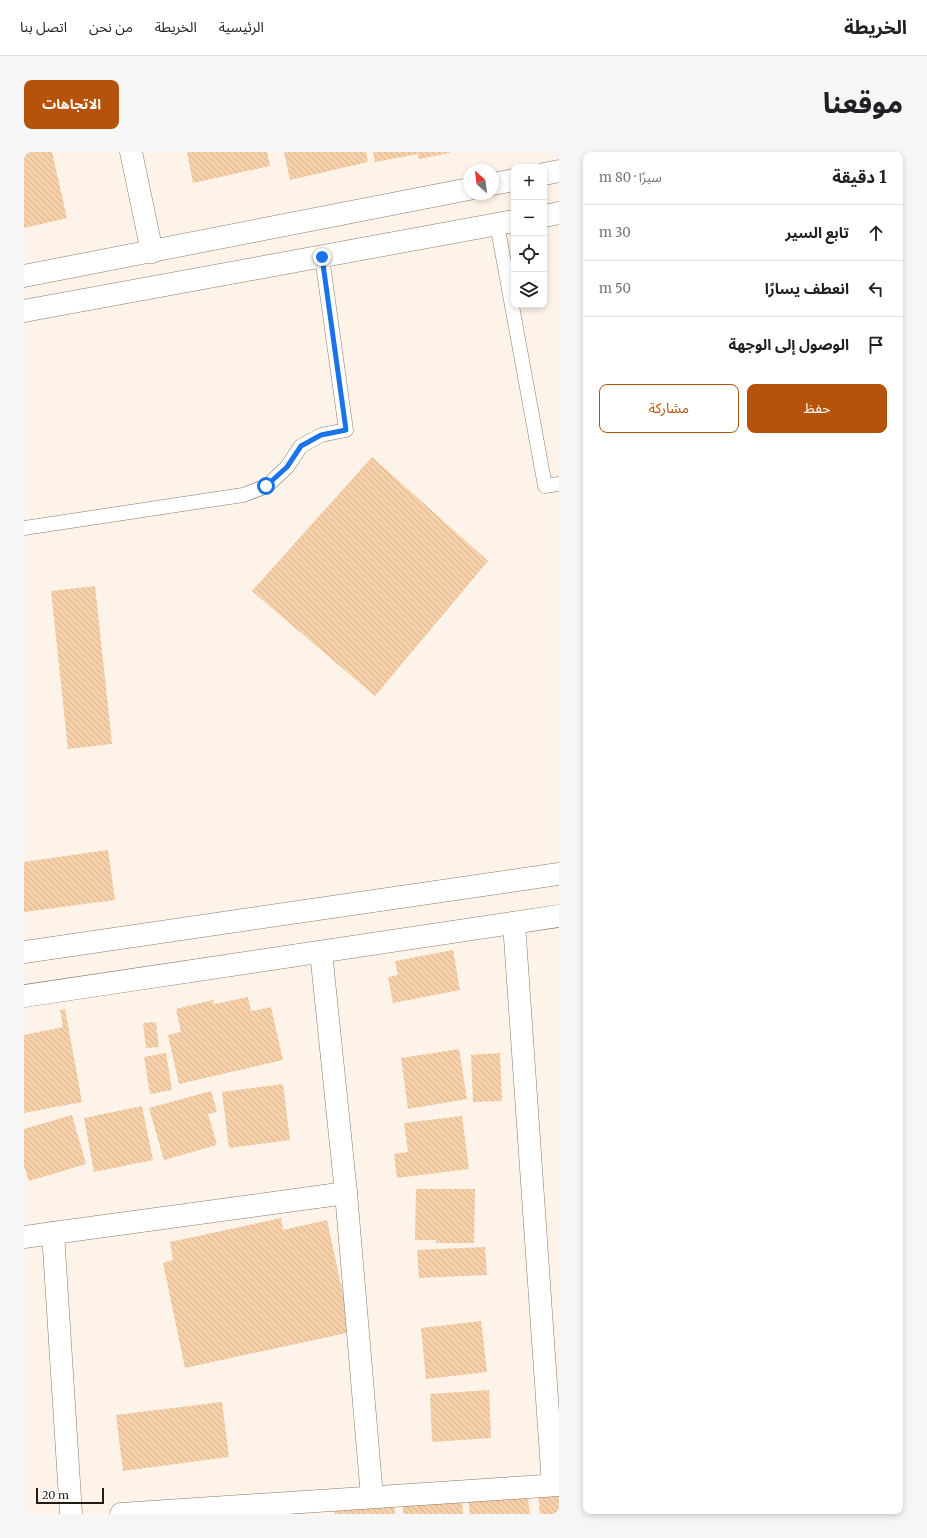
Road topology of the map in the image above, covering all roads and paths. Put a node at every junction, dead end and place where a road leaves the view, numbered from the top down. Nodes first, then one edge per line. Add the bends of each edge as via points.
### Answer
1 (131, 152) edge
2 (559, 172) edge
3 (547, 174) edge
4 (511, 181) edge
5 (499, 183) edge
6 (463, 190) edge
7 (559, 213) edge
8 (547, 215) edge
9 (505, 223) edge
10 (152, 252) junction
11 (322, 257) junction
12 (24, 276) edge
13 (24, 311) edge
14 (559, 484) edge
15 (24, 528) edge
16 (559, 874) edge
17 (559, 916) edge
18 (514, 923) junction
19 (24, 952) edge
20 (321, 952) junction
21 (24, 996) edge
22 (346, 1193) junction
23 (53, 1233) junction
24 (24, 1237) edge
25 (556, 1485) edge
26 (372, 1497) junction
27 (71, 1514) edge
28 (121, 1514) edge

1 - 10 street
2 - 3 street
4 - 5 street
6 - 10 street
7 - 8 street
9 - 11 street
9 - 14 lane via 545,486
10 - 12 street
11 - 13 street
11 - 15 lane via 346,430 321,435 301,446 287,467 266,486 243,495
16 - 19 street
17 - 18 street
18 - 20 street
18 - 25 street
20 - 21 street
20 - 22 street
22 - 23 street
22 - 26 street
23 - 24 street
23 - 27 street
25 - 26 street
26 - 28 street

